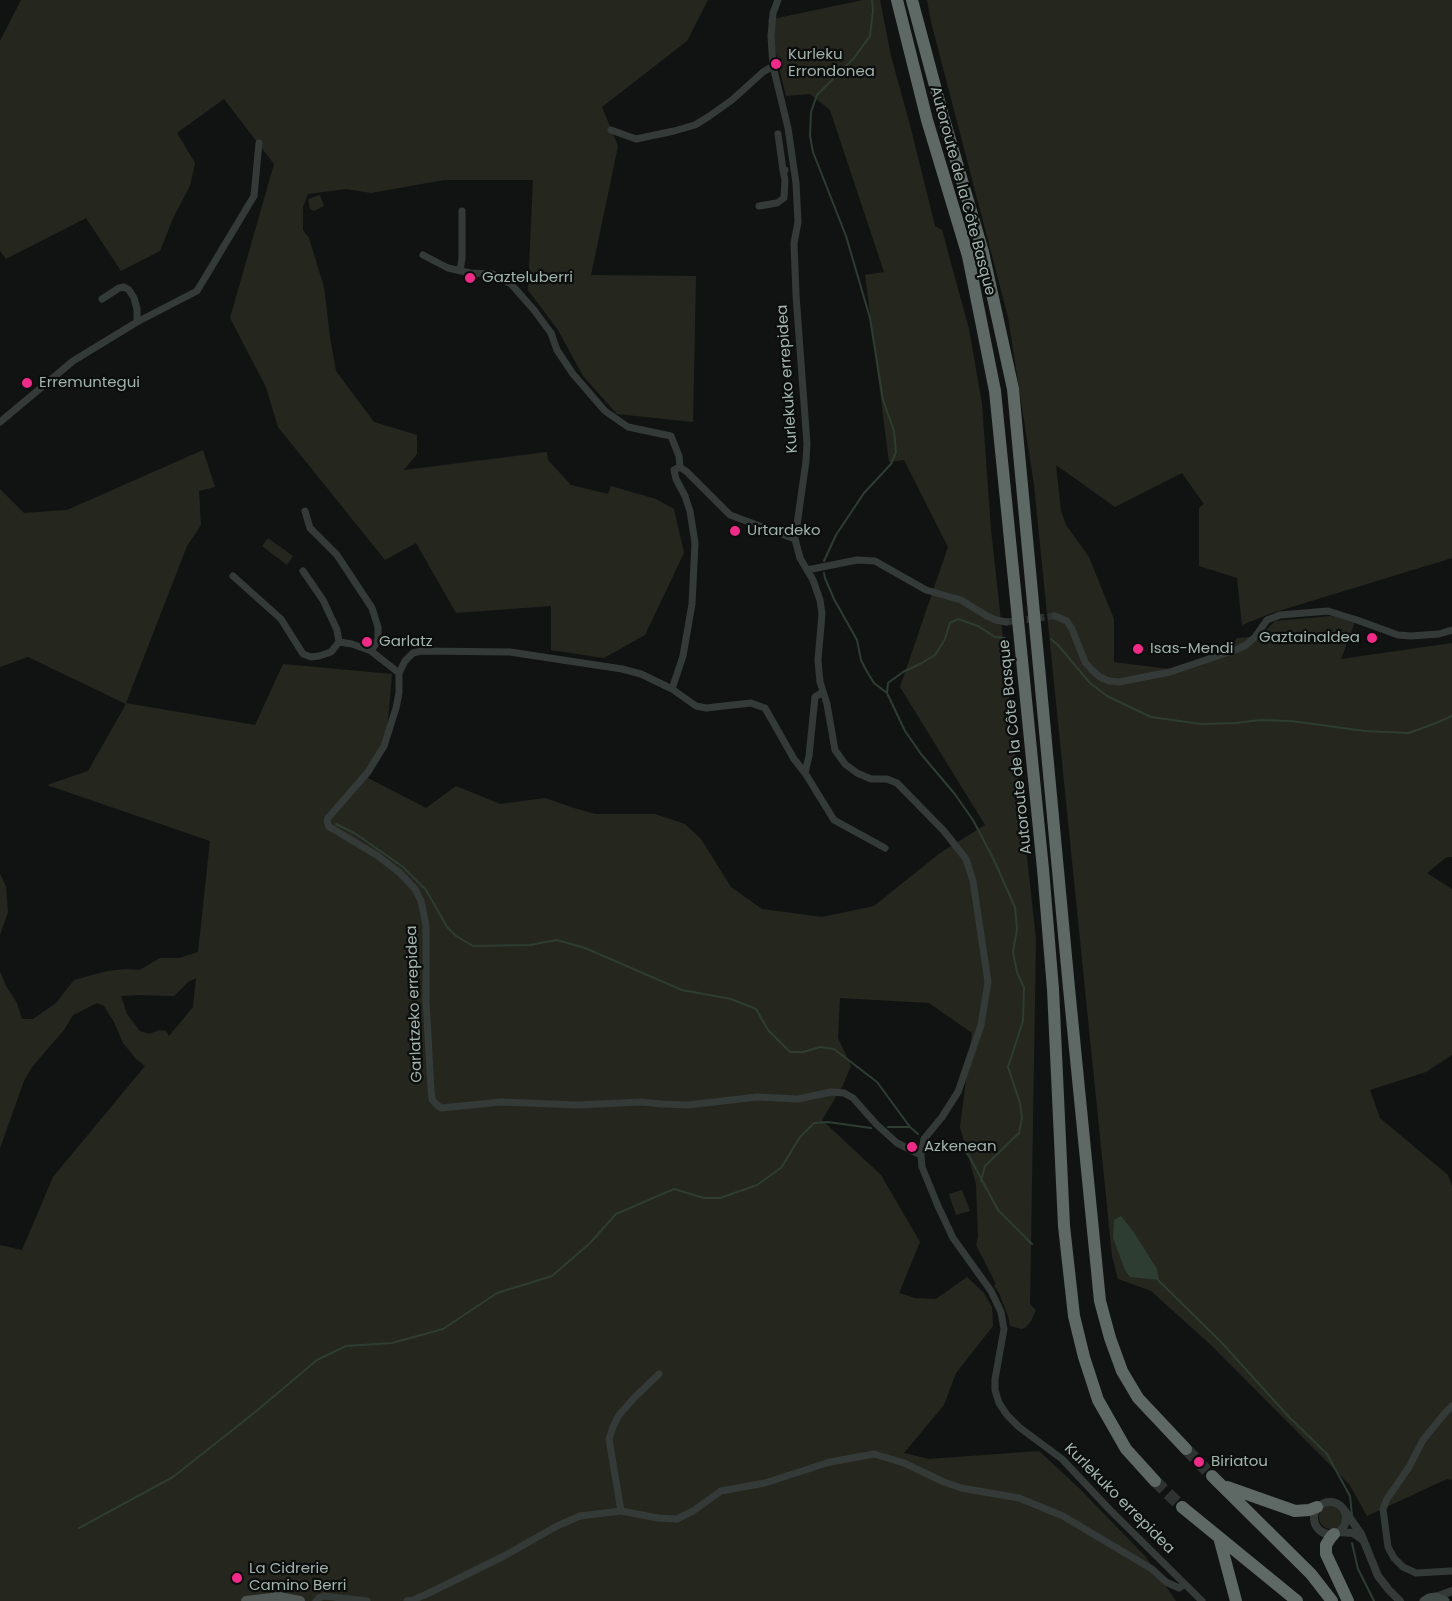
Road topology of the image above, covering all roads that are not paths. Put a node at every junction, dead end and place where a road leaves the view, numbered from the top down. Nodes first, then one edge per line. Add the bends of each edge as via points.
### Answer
1 (778, 0) edge
2 (897, 0) edge
3 (912, 0) edge
4 (773, 66) junction
5 (611, 129) dead end
6 (778, 134) dead end
7 (259, 143) dead end
8 (794, 169) junction
9 (783, 170) junction
10 (759, 206) dead end
11 (462, 211) dead end
12 (423, 255) dead end
13 (459, 271) junction
14 (102, 299) dead end
15 (137, 322) junction
16 (0, 422) edge
17 (680, 467) junction
18 (305, 511) dead end
19 (795, 538) junction
20 (807, 570) junction
21 (303, 571) dead end
22 (233, 576) dead end
23 (1056, 616) dead end
24 (1006, 622) tunnel mouth
25 (1452, 630) edge
26 (339, 642) junction
27 (371, 651) junction
28 (399, 673) junction
29 (672, 688) junction
30 (823, 692) junction
31 (805, 773) junction
32 (885, 848) dead end
33 (921, 1155) junction
34 (659, 1374) dead end
35 (1452, 1406) edge
36 (1186, 1449) tunnel mouth
37 (1212, 1476) tunnel mouth
38 (1155, 1481) tunnel mouth
39 (1224, 1486) junction
40 (1182, 1507) tunnel mouth
41 (1317, 1508) junction
42 (621, 1511) junction
43 (1345, 1511) junction
44 (1336, 1533) junction
45 (1219, 1537) junction
46 (1365, 1543) junction
47 (1452, 1570) edge
48 (1185, 1584) junction
49 (1452, 1591) edge
50 (1441, 1599) edge
51 (246, 1601) edge
52 (300, 1601) edge
53 (316, 1601) edge
54 (367, 1601) edge
55 (406, 1601) edge
56 (1202, 1601) edge
57 (1236, 1601) edge
58 (1297, 1601) edge
59 (1332, 1601) edge
60 (1348, 1601) edge
61 (1400, 1601) edge
62 (1424, 1601) edge

1 - 4 street, Kurlekuko errepidea via 771,36
2 - 38 highway, Autoroute de la Côte Basque via 927,120 968,256 995,391 1043,869 1064,1226 1074,1316 1098,1400 1126,1449
3 - 36 highway, Autoroute de la Côte Basque via 983,252 1013,388 1100,1301 1122,1371 1138,1398
4 - 5 street via 695,124 636,139
4 - 8 street, Kurlekuko errepidea
6 - 9 street
7 - 15 street via 254,196 197,291
8 - 9 street
8 - 19 street, Kurlekuko errepidea via 798,222 794,243 796,295 807,444
9 - 10 street via 784,198
11 - 13 street
12 - 13 street
13 - 17 street via 493,274 511,284 551,333 573,374 605,411 628,427 670,436 680,456
14 - 15 street via 119,288 129,290 137,309
15 - 16 street via 74,361
17 - 19 street via 730,515
17 - 29 street via 674,470 690,511 695,543 692,604 683,656
18 - 27 street via 310,528 337,555 372,608 378,640
19 - 20 street, Kurlekuko errepidea
20 - 24 street via 857,560 875,561 926,590 961,600
20 - 30 street, Kurlekuko errepidea via 817,590 822,614 818,660
21 - 26 street via 323,600
22 - 26 street via 281,618 303,654 319,656 331,652
23 - 25 street via 1072,629 1092,670 1100,677 1119,682 1170,672 1238,649 1255,637 1267,620 1280,615 1328,611 1398,635
26 - 27 street
27 - 28 street
28 - 29 street via 413,653 421,651 510,652 622,669
28 - 33 street, Garlatzeko errepidea via 396,708 384,746 327,821 329,827 400,873 421,901 426,925 431,1089 436,1104 441,1108 501,1102 688,1105 844,1093 897,1143
29 - 31 street via 696,706 752,703 765,708
30 - 31 street via 815,697
30 - 33 street, Kurlekuko errepidea via 835,750 845,764 871,779 897,783 966,859 973,881 988,982 981,1025 958,1092 924,1139
31 - 32 street via 834,820
33 - 48 street, Kurlekuko errepidea via 922,1167 953,1238 991,1291 1001,1312 1004,1329 995,1379 999,1403 1019,1427 1078,1475
34 - 42 street via 619,1415 609,1439
35 - 47 street via 1423,1440 1383,1509 1388,1547 1403,1567 1416,1573
37 - 39 highway
39 - 41 highway via 1295,1511
39 - 59 highway via 1311,1574
40 - 45 highway
41 - 43 street via 1333,1502
41 - 44 street via 1317,1527 1324,1533
42 - 48 street via 677,1519 721,1491 874,1454 904,1462 961,1488 1019,1497 1063,1516 1152,1569 1166,1582 1179,1588
42 - 55 street via 580,1516 440,1588
43 - 44 street via 1347,1521
43 - 46 street
44 - 46 street via 1353,1533
44 - 60 highway via 1326,1545 1326,1554
45 - 57 highway
45 - 58 highway
46 - 61 street via 1378,1576
48 - 56 street, Kurlekuko errepidea
49 - 50 street
50 - 62 main road
51 - 52 main road
53 - 54 street via 324,1596

